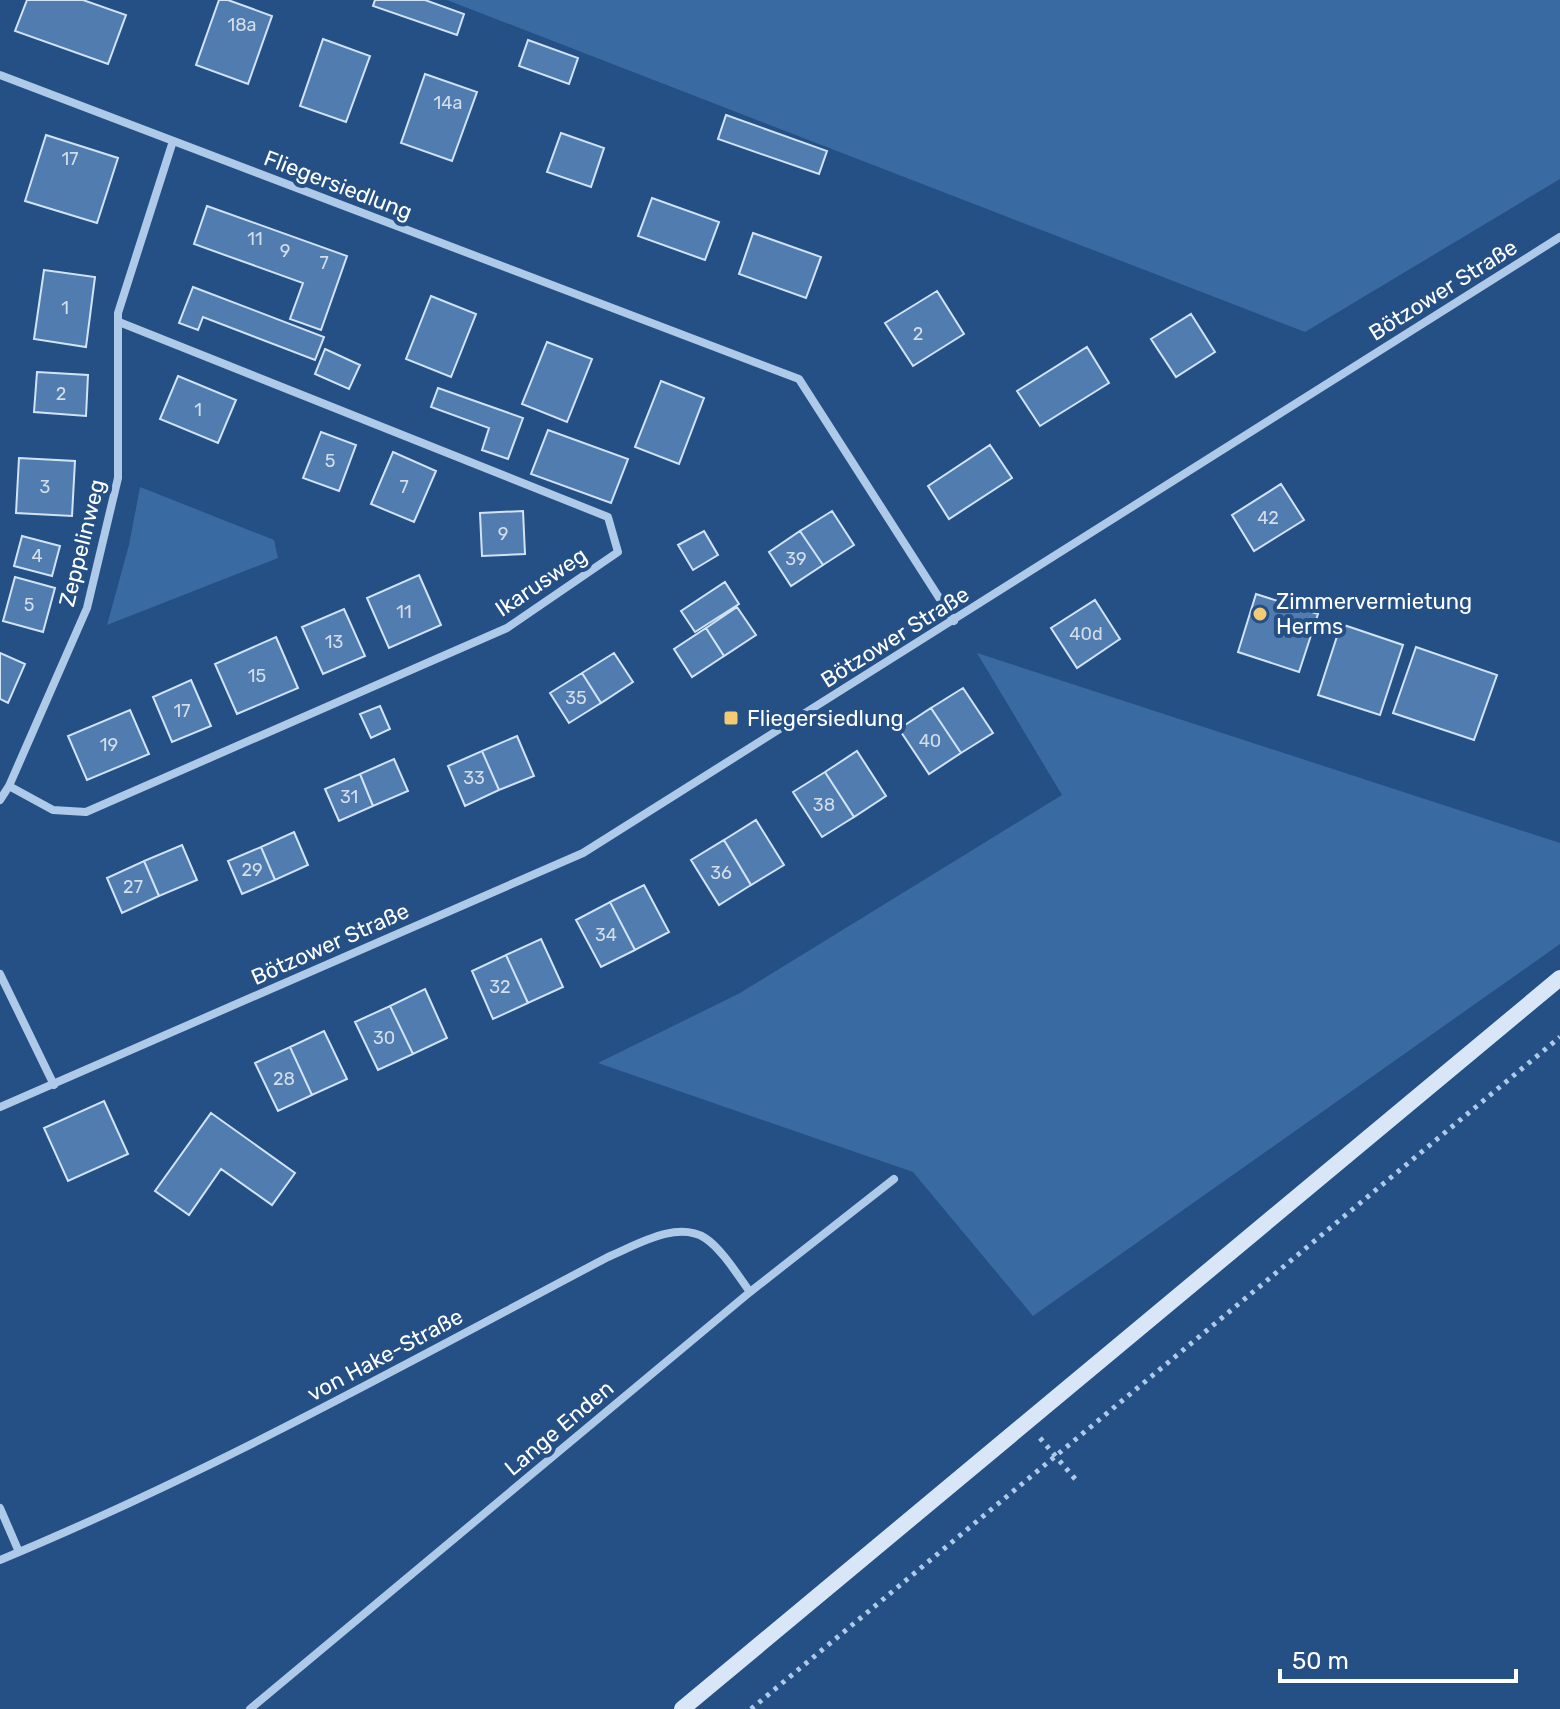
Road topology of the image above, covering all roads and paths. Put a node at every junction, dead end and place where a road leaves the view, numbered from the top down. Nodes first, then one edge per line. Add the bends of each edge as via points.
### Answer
1 (0, 75) edge
2 (173, 141) junction
3 (1560, 237) edge
4 (119, 322) junction
5 (954, 621) junction
6 (9, 786) junction
7 (0, 800) edge
8 (0, 974) edge
9 (1560, 978) edge
10 (1560, 1037) edge
11 (54, 1085) junction
12 (0, 1107) edge
13 (894, 1179) dead end
14 (750, 1292) junction
15 (1028, 1422) junction
16 (1055, 1457) junction
17 (1076, 1480) dead end
18 (0, 1508) edge
19 (19, 1552) junction
20 (0, 1560) edge
21 (250, 1709) edge
22 (682, 1709) edge
23 (751, 1709) edge

1 - 2 street, Fliegersiedlung
2 - 4 street, Zeppelinweg
2 - 5 street, Fliegersiedlung via 799,379
3 - 5 street, Bötzower Straße
4 - 6 street, Zeppelinweg via 118,478 87,608
4 - 6 street, Ikarusweg via 608,517 618,552 507,628 86,812 53,810
5 - 11 street, Bötzower Straße via 583,853
6 - 7 street, Zeppelinweg
8 - 11 street
9 - 15 main road
10 - 16 path
11 - 12 street, Bötzower Straße
13 - 14 street, Lange Enden
14 - 19 street, von Hake-Straße via 705,1238 680,1231 655,1237 196,1473
14 - 21 street, Lange Enden
15 - 16 path
15 - 22 main road
16 - 17 path
16 - 23 path
18 - 19 street
19 - 20 street, von Hake-Straße

